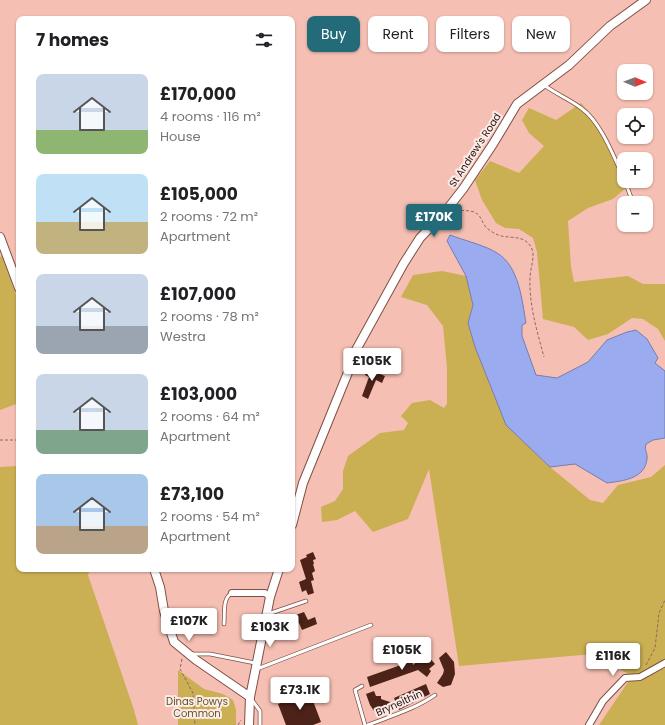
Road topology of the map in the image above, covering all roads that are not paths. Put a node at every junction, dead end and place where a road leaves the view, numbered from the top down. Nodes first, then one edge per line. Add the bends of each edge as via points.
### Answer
1 (646, 0) edge
2 (543, 84) junction
3 (617, 165) edge
4 (0, 237) edge
5 (16, 280) edge
6 (295, 513) edge
7 (155, 572) edge
8 (278, 572) edge
9 (232, 593) joint
10 (270, 597) junction
11 (306, 601) dead end
12 (267, 614) junction
13 (224, 624) dead end
14 (371, 625) dead end
15 (186, 652) junction
16 (665, 663) edge
17 (256, 667) junction
18 (362, 686) dead end
19 (435, 695) dead end
20 (250, 697) junction
21 (248, 725) edge
22 (260, 725) edge
23 (365, 725) edge
24 (368, 725) edge
25 (589, 725) edge

1 - 2 street, St Andrew's Road via 610,26 569,65
2 - 3 lane via 589,115 600,129
2 - 6 street, St Andrew's Road via 517,104 493,144 448,208 420,238 404,263 356,350 303,482
4 - 5 street
7 - 15 street via 174,642
8 - 10 street
9 - 10 street via 265,593
9 - 13 lane via 226,600
10 - 12 street
11 - 12 lane
12 - 17 street
14 - 17 lane
15 - 17 lane via 210,654
15 - 20 street
16 - 25 street via 640,677 625,678 603,701
17 - 20 street
18 - 23 lane via 356,690
19 - 24 lane, Bryneithin
20 - 21 street
20 - 22 lane via 260,711

